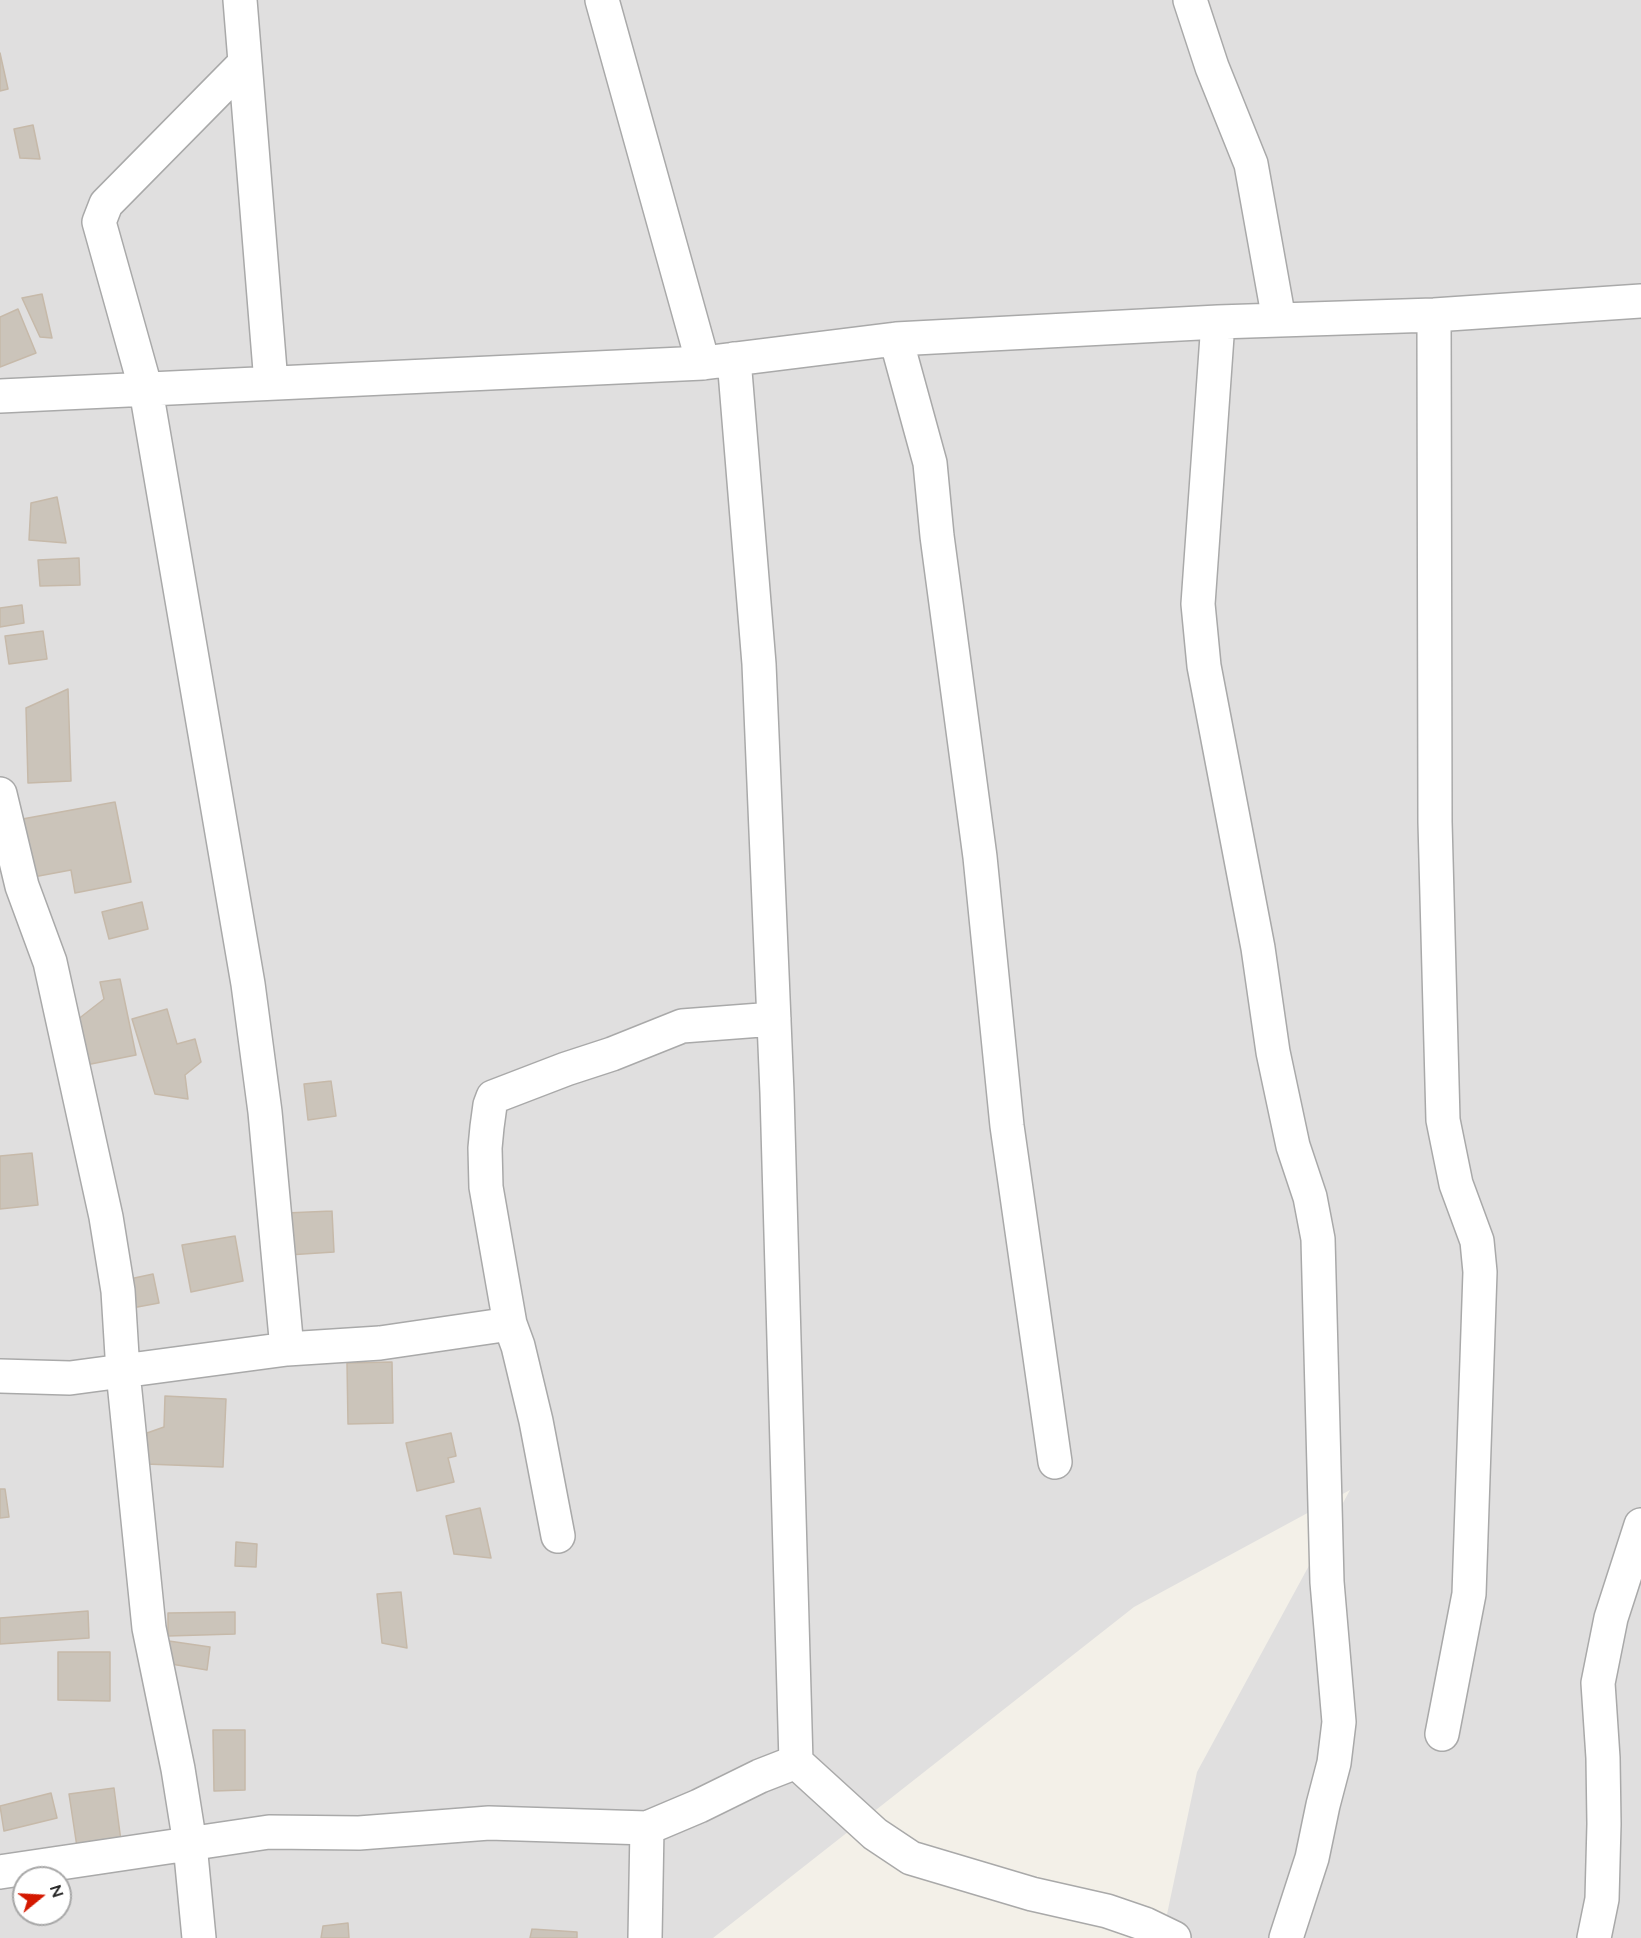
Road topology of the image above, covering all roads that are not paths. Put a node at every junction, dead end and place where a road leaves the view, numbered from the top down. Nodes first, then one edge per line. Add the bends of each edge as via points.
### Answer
1 (240, 0) edge
2 (602, 0) edge
3 (1190, 0) edge
4 (245, 63) junction
5 (1641, 301) edge
6 (1434, 315) junction
7 (1280, 320) junction
8 (1218, 322) junction
9 (896, 339) junction
10 (718, 361) junction
11 (271, 383) junction
12 (146, 390) junction
13 (0, 396) edge
14 (0, 794) edge
15 (774, 1019) junction
16 (510, 1324) junction
17 (286, 1349) junction
18 (123, 1372) junction
19 (0, 1376) edge
20 (1054, 1462) dead end
21 (1641, 1525) edge
22 (558, 1536) dead end
23 (1442, 1734) dead end
24 (796, 1762) junction
25 (647, 1828) junction
26 (190, 1845) junction
27 (0, 1872) edge
28 (199, 1938) edge
29 (645, 1938) edge
30 (1174, 1938) edge
31 (1286, 1938) edge
32 (1594, 1938) edge

1 - 4 street
2 - 10 street
3 - 7 street via 1251,164
4 - 11 street
4 - 12 street via 106,204 99,222
5 - 6 street
6 - 7 street
6 - 23 street via 1435,822 1443,1120 1456,1184 1477,1241 1480,1272 1469,1594
7 - 8 street
8 - 9 street
8 - 31 street via 1198,604 1204,666 1258,948 1273,1052 1318,1239 1327,1582 1339,1722 1334,1763 1312,1858
9 - 10 street
9 - 20 street via 930,463 980,857 1007,1126
10 - 11 street
10 - 15 street via 759,664
11 - 12 street
12 - 13 street
12 - 17 street via 248,984 265,1112
14 - 18 street via 22,886 50,962 106,1217 118,1291
15 - 16 street via 682,1026 493,1097 485,1148 486,1187
15 - 24 street
16 - 17 street via 380,1343
16 - 22 street via 536,1421
17 - 18 street
18 - 19 street via 70,1378
18 - 26 street via 149,1628
21 - 32 street via 1611,1618 1598,1683 1603,1845 1602,1899
24 - 25 street
24 - 30 street via 875,1834 911,1858 1032,1894 1107,1911
25 - 26 street via 489,1823 359,1833 269,1832
25 - 29 street
26 - 27 street
26 - 28 street

